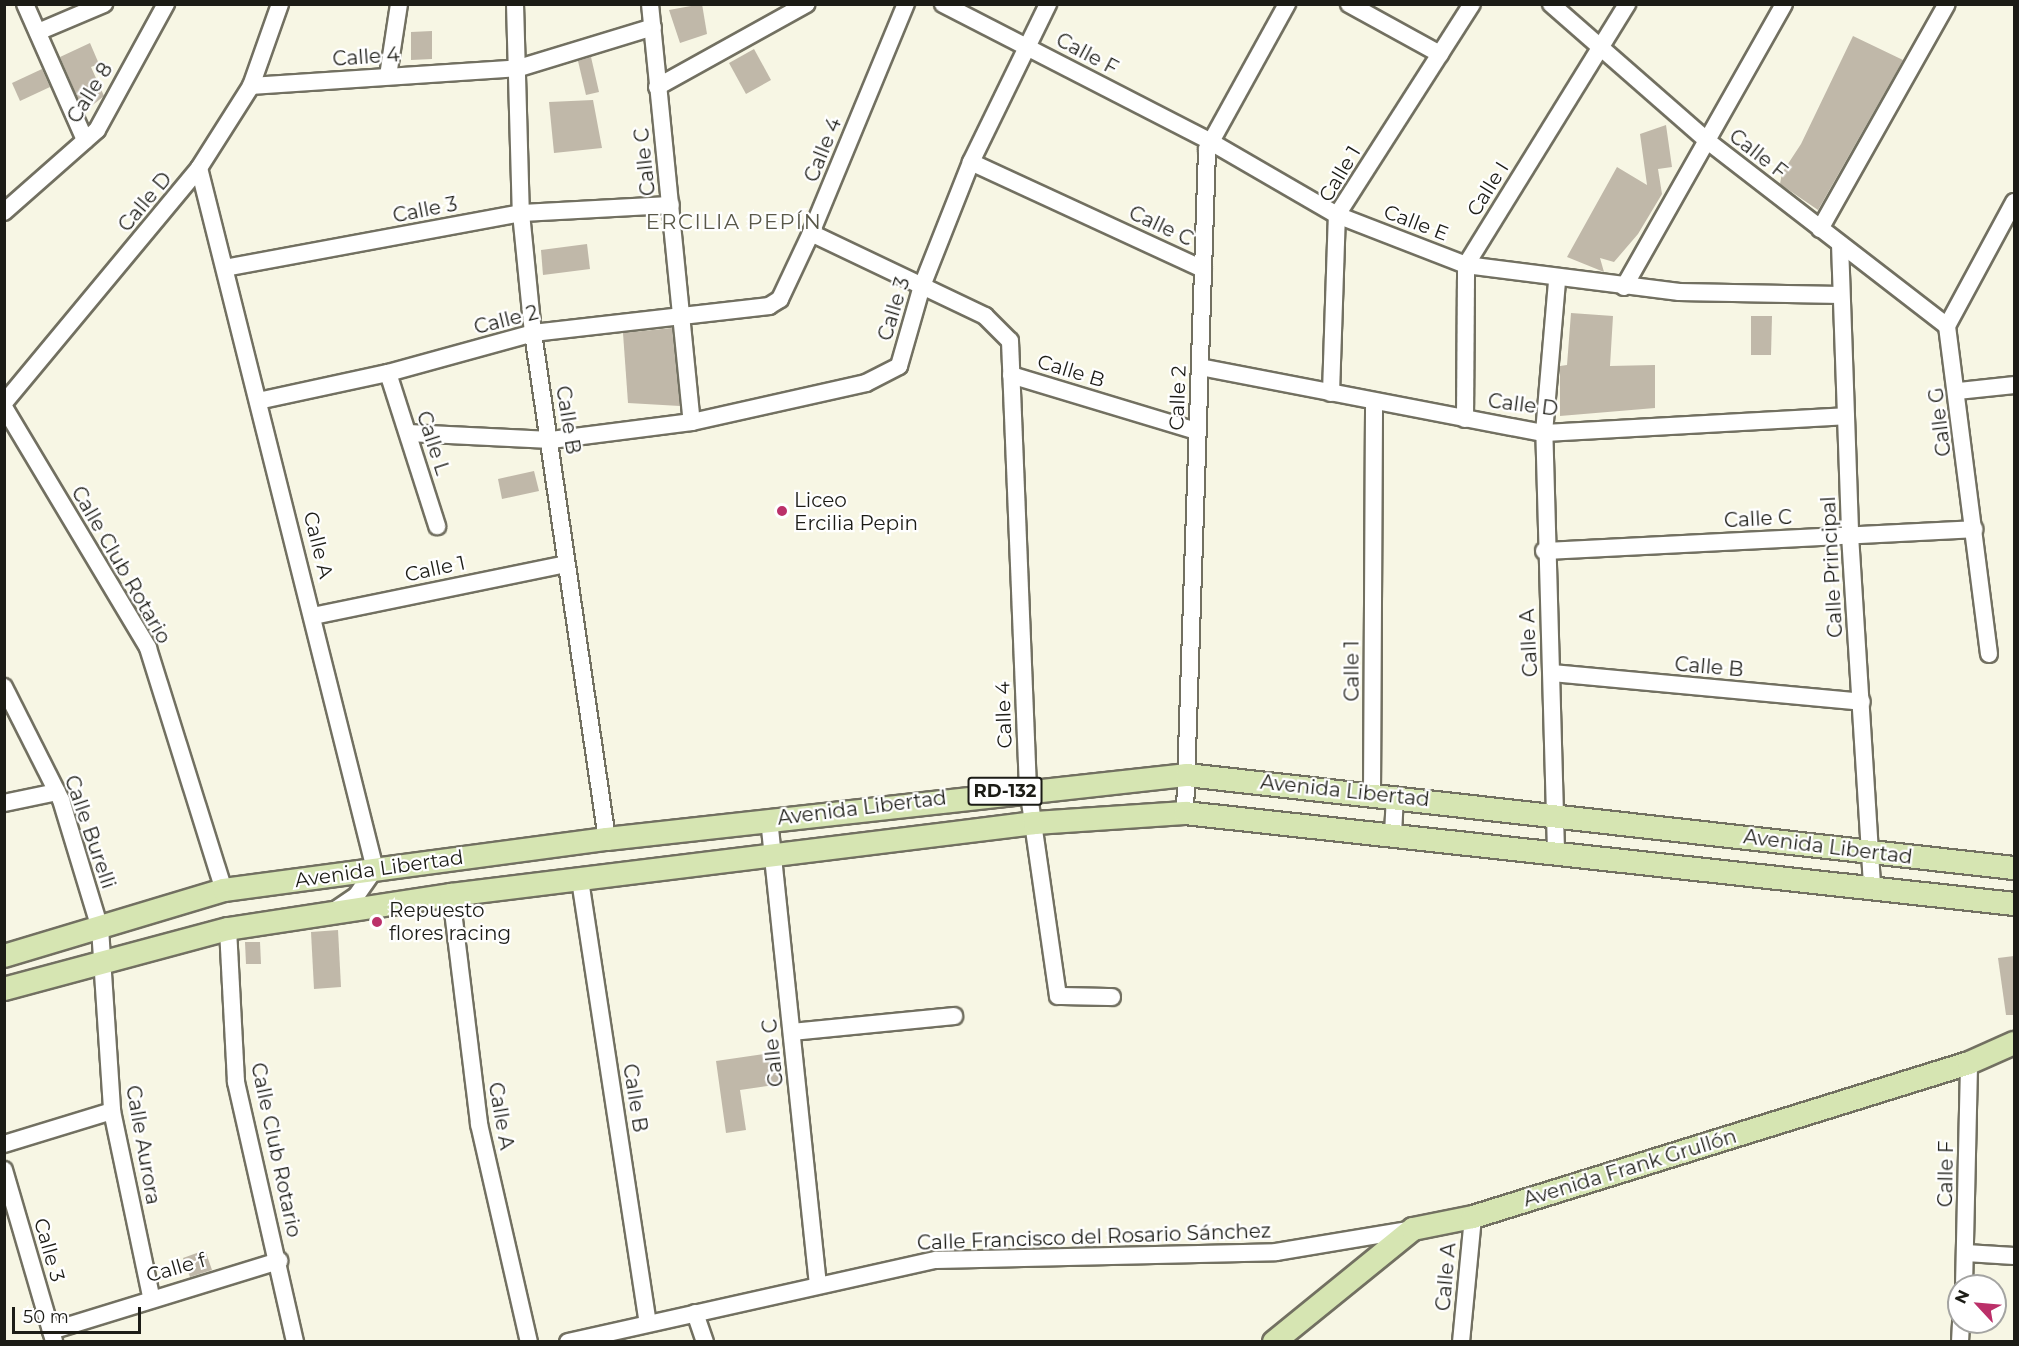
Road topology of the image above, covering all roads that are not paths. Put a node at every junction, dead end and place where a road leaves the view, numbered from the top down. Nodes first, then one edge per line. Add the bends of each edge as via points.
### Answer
1 (25, 4) edge
2 (104, 4) edge
3 (166, 4) edge
4 (280, 4) edge
5 (399, 4) edge
6 (515, 4) edge
7 (650, 4) edge
8 (807, 4) edge
9 (906, 4) edge
10 (943, 4) edge
11 (1048, 4) edge
12 (1287, 4) edge
13 (1349, 4) edge
14 (1472, 4) edge
15 (1551, 4) edge
16 (1627, 4) edge
17 (1784, 4) edge
18 (1947, 4) edge
19 (653, 27) junction
20 (38, 32) junction
21 (1028, 46) junction
22 (1601, 48) junction
23 (1440, 54) junction
24 (519, 68) junction
25 (388, 76) junction
26 (251, 86) junction
27 (657, 87) junction
28 (1705, 139) junction
29 (85, 140) junction
30 (1211, 142) junction
31 (971, 162) junction
32 (199, 168) junction
33 (2014, 202) edge
34 (670, 205) junction
35 (5, 211) edge
36 (521, 213) junction
37 (1337, 215) junction
38 (1820, 229) junction
39 (811, 233) junction
40 (1840, 244) junction
41 (1466, 265) junction
42 (225, 268) junction
43 (1203, 269) junction
44 (1557, 281) junction
45 (922, 286) junction
46 (1624, 287) junction
47 (1841, 295) junction
48 (769, 306) joint
49 (681, 313) junction
50 (1947, 326) junction
51 (533, 333) junction
52 (1200, 367) junction
53 (388, 373) junction
54 (1011, 375) junction
55 (2014, 385) edge
56 (1958, 391) junction
57 (1331, 393) junction
58 (258, 401) junction
59 (1374, 403) junction
60 (4, 405) edge
61 (1846, 416) junction
62 (1465, 419) junction
63 (692, 422) junction
64 (1197, 430) junction
65 (408, 433) junction
66 (1544, 433) junction
67 (551, 440) junction
68 (437, 526) dead end
69 (1974, 529) junction
70 (1850, 535) junction
71 (1544, 551) junction
72 (566, 564) junction
73 (313, 615) junction
74 (1989, 654) dead end
75 (1552, 674) junction
76 (4, 687) edge
77 (1862, 702) junction
78 (1187, 775) junction
79 (1028, 788) junction
80 (57, 792) junction
81 (1372, 794) junction
82 (1395, 797) junction
83 (4, 803) edge
84 (1185, 813) junction
85 (1557, 814) junction
86 (769, 819) junction
87 (1035, 822) junction
88 (1393, 834) junction
89 (607, 839) junction
90 (1556, 850) junction
91 (1873, 853) junction
92 (772, 857) junction
93 (2014, 868) edge
94 (375, 869) junction
95 (580, 880) junction
96 (1872, 887) junction
97 (224, 890) junction
98 (451, 895) junction
99 (2014, 904) edge
100 (328, 914) junction
101 (100, 928) junction
102 (228, 929) junction
103 (4, 956) edge
104 (101, 960) junction
105 (4, 989) edge
106 (1112, 997) dead end
107 (954, 1016) dead end
108 (792, 1032) junction
109 (2014, 1043) edge
110 (1969, 1063) junction
111 (112, 1111) junction
112 (4, 1144) edge
113 (4, 1170) edge
114 (1473, 1217) junction
115 (1413, 1228) junction
116 (1966, 1253) junction
117 (2014, 1256) edge
118 (279, 1261) junction
119 (1965, 1274) edge
120 (818, 1282) junction
121 (152, 1296) junction
122 (695, 1313) junction
123 (648, 1322) junction
124 (52, 1336) edge
125 (295, 1341) edge
126 (529, 1341) edge
127 (568, 1341) edge
128 (705, 1341) edge
129 (1274, 1341) edge
130 (1461, 1341) edge

1 - 20 street
2 - 20 street
3 - 29 street, Calle 8 via 97,130
4 - 26 street, Calle D
5 - 25 street
6 - 24 street, Calle B
7 - 19 street, Calle C
8 - 27 street
9 - 39 street, Calle 4
10 - 21 street, Calle F
11 - 21 street, Calle 3
12 - 30 street, Calle 2
13 - 23 street
14 - 23 street, Calle 1
15 - 22 street, Calle F
16 - 22 street, Calle I
17 - 28 street
18 - 38 street
19 - 24 street, Calle 4
19 - 27 street, Calle C
20 - 29 street
21 - 30 street, Calle F
21 - 31 street, Calle 3
22 - 28 street, Calle F
22 - 41 street, Calle I
23 - 37 street, Calle 1
24 - 25 street, Calle 4
24 - 36 street, Calle B
25 - 26 street, Calle 4
26 - 32 street, Calle D
27 - 34 street, Calle C
28 - 38 street, Calle F
28 - 46 street
29 - 35 street, Calle 8
30 - 37 street, Calle E
30 - 43 street, Calle 2
31 - 43 street, Calle C
31 - 45 street, Calle 3
32 - 42 street, Calle A
32 - 60 street, Calle D
33 - 50 street
34 - 36 street, Calle 3
34 - 49 street, Calle C
36 - 42 street, Calle 3
36 - 51 street, Calle B
37 - 41 street, Calle E
37 - 57 street, Calle 1
38 - 40 street, Calle F
39 - 45 street, Calle B
39 - 48 street, Calle 4 via 780,299
40 - 47 street, Calle Principal
40 - 50 street, Calle F
41 - 44 street, Calle E
41 - 62 street
42 - 58 street, Calle A
43 - 52 street, Calle 2
44 - 46 street, Calle E
44 - 66 street, Calle A
45 - 54 street, Calle B via 1001,327 1010,341
45 - 63 street, Calle 3 via 898,366 885,374
46 - 47 street, Calle E
47 - 61 street, Calle Principal
48 - 49 street, Calle 2
49 - 51 street, Calle 2
49 - 63 street, Calle C
50 - 56 street, Calle G
51 - 53 street, Calle 2
51 - 67 street, Calle B
52 - 57 street, Calle D
52 - 64 street, Calle 2
53 - 58 street, Calle 2
53 - 65 street, Calle L
54 - 64 street, Calle B
54 - 79 street, Calle 4
55 - 56 street
56 - 69 street, Calle G
57 - 59 street, Calle D
58 - 73 street, Calle A
59 - 62 street, Calle D
59 - 81 street, Calle 1
60 - 97 street, Calle Club Rotario via 148,648
61 - 66 street, Calle D
61 - 70 street, Calle Principal
62 - 66 street, Calle D
63 - 67 street, Calle 3
64 - 78 street, Calle 2
65 - 67 street, Calle 3
65 - 68 street, Calle L
66 - 71 street, Calle A
67 - 72 street, Calle B
69 - 70 street, Calle C
69 - 74 street, Calle G
70 - 71 street, Calle C
70 - 77 street, Calle Principal
71 - 75 street, Calle A
72 - 73 street, Calle 1
72 - 89 street, Calle B
73 - 94 street, Calle A
75 - 77 street, Calle B
75 - 85 street, Calle A
76 - 80 street, Calle Burelli
77 - 91 street, Calle Principal
78 - 79 main road, Avenida Libertad / RD-132
78 - 81 main road, Avenida Libertad / RD-132
78 - 84 street, Calle 2
79 - 86 main road, Avenida Libertad / RD-132
79 - 87 street, Calle 4
80 - 83 street
80 - 101 street, Calle Burelli
81 - 82 main road, Avenida Libertad / RD-132
82 - 85 main road, Avenida Libertad / RD-132
82 - 88 street
84 - 87 main road, Avenida Libertad / RD-132
84 - 88 main road, Avenida Libertad / RD-132
85 - 90 street, Calle A
85 - 91 main road, Avenida Libertad / RD-132
86 - 89 main road, Avenida Libertad / RD-132
86 - 92 street, Calle C
87 - 92 main road, Avenida Libertad / RD-132
87 - 106 street, Calle 4 via 1058,996
88 - 90 main road, Avenida Libertad / RD-132
89 - 94 main road, Avenida Libertad / RD-132
90 - 96 main road, Avenida Libertad / RD-132
91 - 93 main road, Avenida Libertad / RD-132
91 - 96 street, Calle Principal
92 - 95 main road, Avenida Libertad / RD-132
92 - 108 street, Calle C
94 - 97 main road, Avenida Libertad / RD-132
94 - 100 street via 356,896
95 - 98 main road, Avenida Libertad / RD-132
95 - 123 street, Calle B
96 - 99 main road, Avenida Libertad / RD-132
97 - 101 main road, Avenida Libertad / RD-132
98 - 100 main road, Avenida Libertad / RD-132
98 - 126 street, Calle A via 479,1124
100 - 102 main road, Avenida Libertad / RD-132
101 - 103 main road, Avenida Libertad / RD-132
101 - 104 street, Calle Aurora
102 - 104 main road, Avenida Libertad / RD-132
102 - 118 street, Calle Club Rotario via 236,1082
104 - 105 main road, Avenida Libertad / RD-132
104 - 111 street, Calle Aurora
107 - 108 street
108 - 120 street, Calle C
109 - 110 main road, Avenida Frank Grullón
110 - 114 main road, Avenida Frank Grullón
110 - 116 street, Calle F
111 - 112 street
111 - 121 street, Calle Aurora
113 - 124 street, Calle 3
114 - 115 main road, Avenida Frank Grullón
114 - 130 street, Calle A
115 - 120 street, Calle Francisco del Rosario Sánchez via 1276,1252 936,1260
115 - 129 main road, Avenida Frank Grullón
116 - 117 street
116 - 119 street, Calle F
118 - 121 street, Calle f
118 - 125 street, Calle Club Rotario
120 - 122 street, Calle Francisco del Rosario Sánchez
121 - 124 street, Calle f
122 - 123 street, Calle Francisco del Rosario Sánchez
122 - 128 street
123 - 127 street, Calle Francisco del Rosario Sánchez

